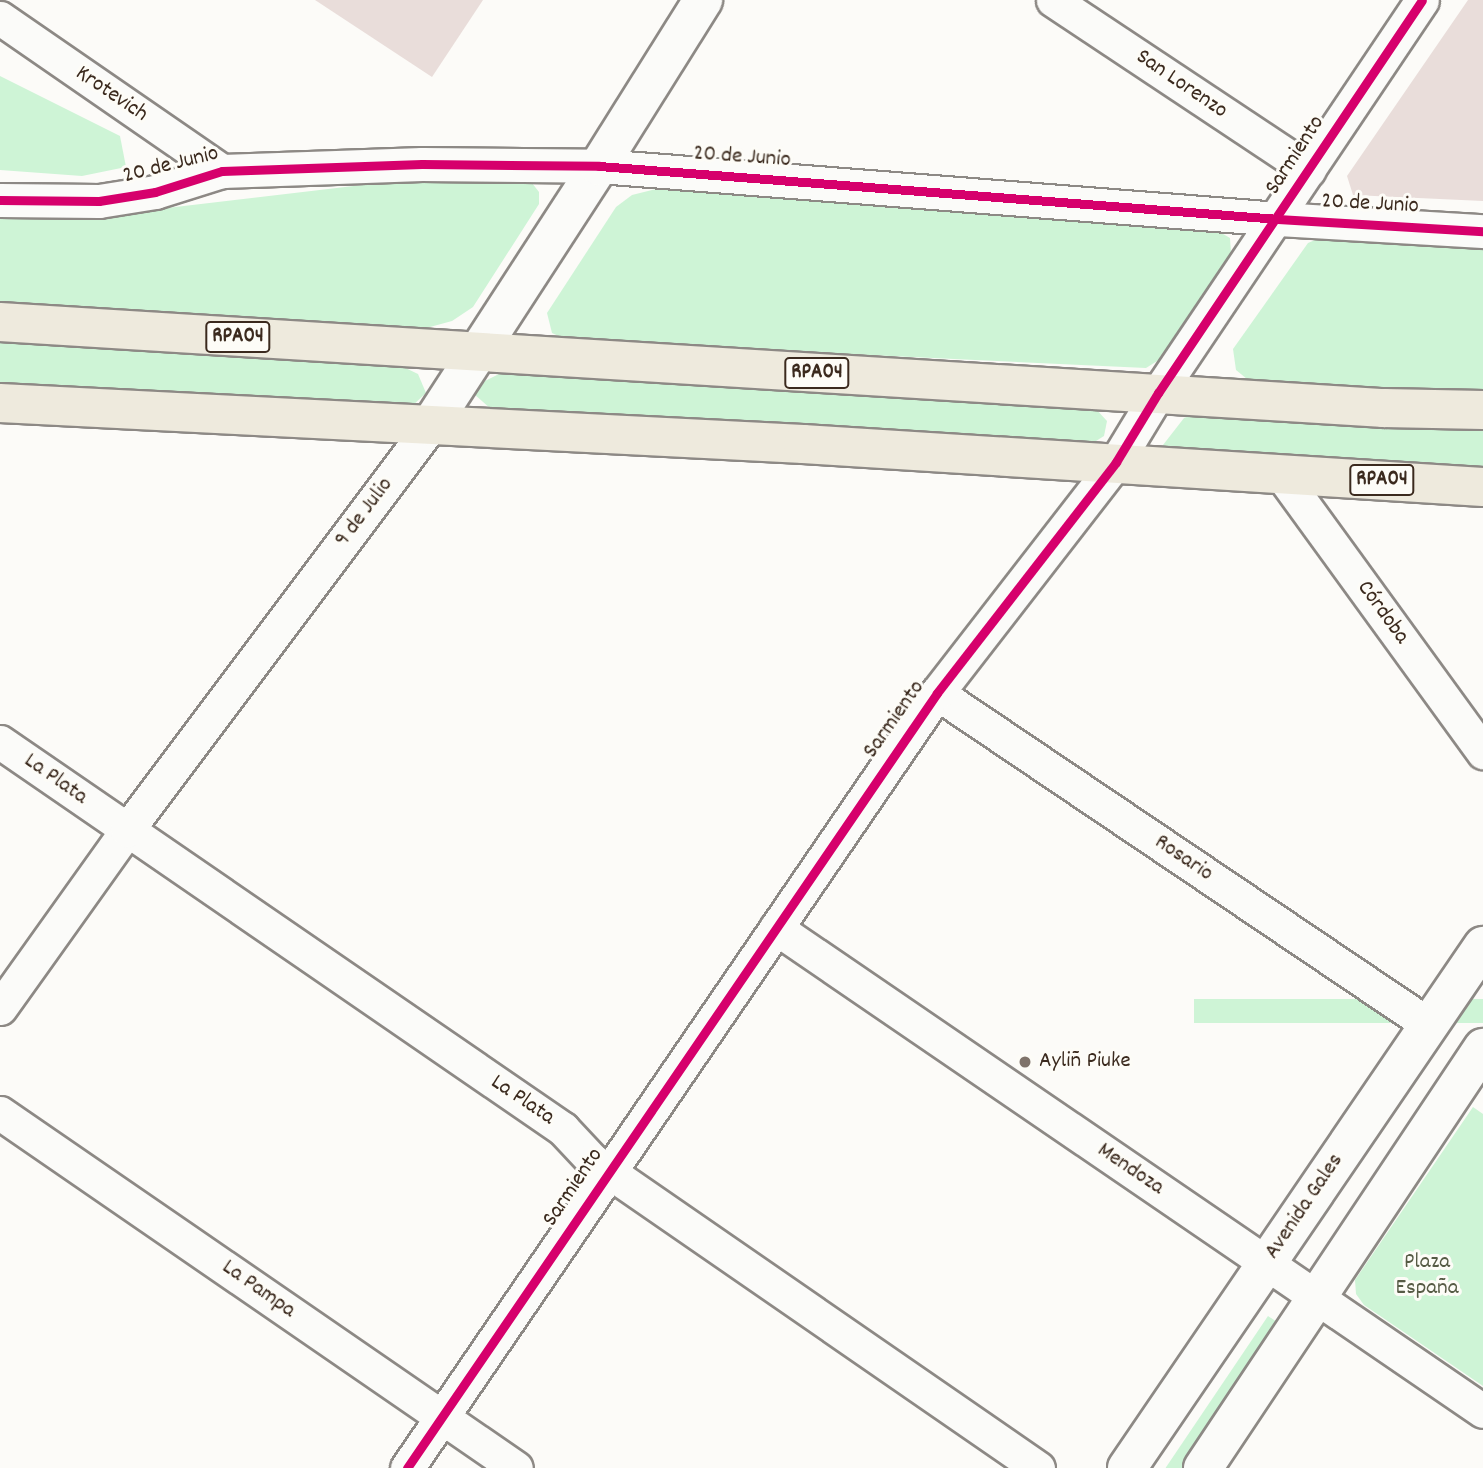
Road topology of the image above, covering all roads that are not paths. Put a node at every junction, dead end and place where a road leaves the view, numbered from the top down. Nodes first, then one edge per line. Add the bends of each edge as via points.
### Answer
1 (703, 0) edge
2 (1053, 0) edge
3 (1422, 0) edge
4 (0, 18) edge
5 (599, 166) junction
6 (1309, 170) junction
7 (222, 171) junction
8 (0, 200) edge
9 (1278, 219) junction
10 (1483, 230) edge
11 (0, 321) edge
12 (476, 353) junction
13 (1158, 393) junction
14 (0, 403) edge
15 (1483, 410) edge
16 (430, 426) junction
17 (1116, 462) junction
18 (1280, 474) junction
19 (1483, 486) edge
20 (937, 693) junction
21 (0, 742) edge
22 (1483, 752) edge
23 (127, 830) junction
24 (776, 928) junction
25 (1483, 946) edge
26 (0, 1008) edge
27 (1429, 1025) junction
28 (1483, 1048) edge
29 (0, 1113) edge
30 (607, 1171) junction
31 (1266, 1263) junction
32 (1317, 1297) junction
33 (1483, 1411) edge
34 (443, 1418) junction
35 (407, 1468) edge
36 (516, 1468) edge
37 (1038, 1468) edge
38 (1127, 1468) edge
39 (1203, 1468) edge

1 - 5 main road, 9 de Julio
2 - 6 street, San Lorenzo
3 - 6 street, Sarmiento
4 - 7 street, Krotevich
5 - 7 street, 20 de Junio via 422,164
5 - 9 street, 20 de Junio
5 - 12 main road, 9 de Julio
6 - 9 street, Sarmiento
7 - 8 street, 20 de Junio via 155,192 99,201
9 - 10 street, 20 de Junio
9 - 13 street, Sarmiento
11 - 12 main road, RPA04
12 - 13 main road, RPA04
12 - 16 main road, 9 de Julio
13 - 15 main road, RPA04
13 - 17 street, Sarmiento
14 - 16 main road, RPA04
16 - 17 main road, RPA04
16 - 23 street, 9 de Julio
17 - 18 main road, RPA04
17 - 20 street, Sarmiento
18 - 19 main road, RPA04
18 - 22 street, Córdoba
20 - 24 street, Sarmiento
20 - 27 street, Rosario
21 - 23 street, La Plata
23 - 26 street, 9 de Julio
23 - 30 street, La Plata via 563,1129
24 - 30 street, Sarmiento
24 - 31 street, Mendoza
25 - 27 main road, Avenida Gales
27 - 31 main road, Avenida Gales
28 - 32 main road
29 - 34 street, La Pampa
30 - 34 street, Sarmiento
30 - 37 street, La Plata
31 - 32 street, Mendoza
31 - 38 main road, Avenida Gales
32 - 33 street, Mendoza
32 - 39 main road
34 - 35 street, Sarmiento
34 - 36 street, La Pampa

